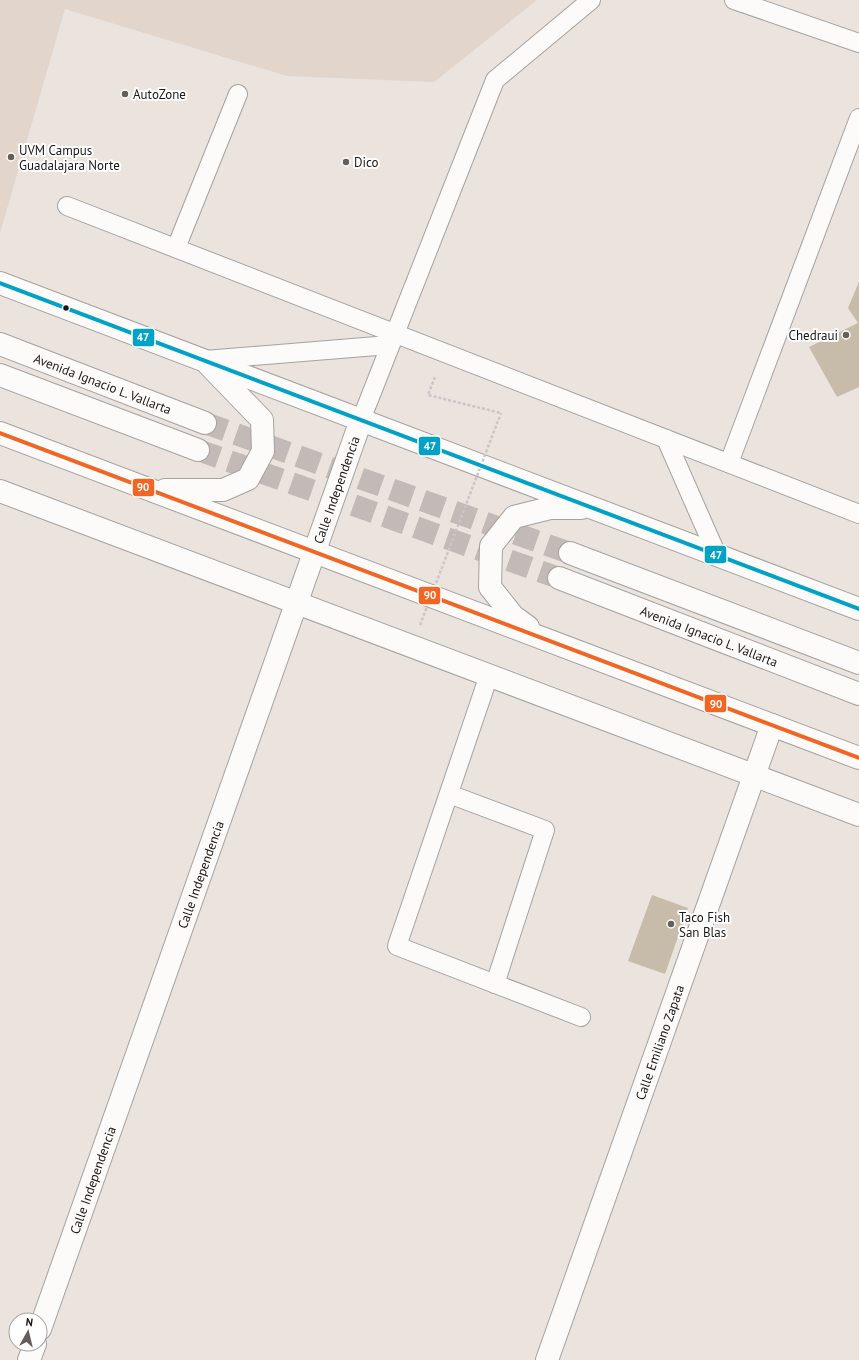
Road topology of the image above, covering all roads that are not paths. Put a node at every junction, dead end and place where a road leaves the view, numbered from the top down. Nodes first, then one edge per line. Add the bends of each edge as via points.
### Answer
1 (591, 0) edge
2 (734, 0) edge
3 (859, 43) edge
4 (238, 94) dead end
5 (859, 118) edge
6 (67, 206) dead end
7 (176, 248) junction
8 (0, 283) edge
9 (392, 339) junction
10 (0, 344) edge
11 (204, 360) junction
12 (0, 375) edge
13 (361, 420) junction
14 (205, 423) tunnel mouth
15 (0, 433) edge
16 (666, 438) junction
17 (198, 450) tunnel mouth
18 (729, 463) junction
19 (150, 490) junction
20 (0, 491) edge
21 (592, 507) junction
22 (859, 514) edge
23 (315, 552) junction
24 (570, 553) tunnel mouth
25 (717, 555) junction
26 (559, 578) tunnel mouth
27 (296, 603) junction
28 (859, 609) edge
29 (543, 638) junction
30 (859, 663) edge
31 (489, 675) junction
32 (859, 694) edge
33 (772, 724) junction
34 (859, 758) edge
35 (754, 776) junction
36 (449, 794) junction
37 (859, 815) edge
38 (495, 984) junction
39 (581, 1017) dead end
40 (46, 1312) edge
41 (547, 1360) edge

1 - 9 lane via 494,80
2 - 3 lane
4 - 7 lane
5 - 18 lane
6 - 7 lane
7 - 9 lane
8 - 11 main road
9 - 11 lane
9 - 13 lane
9 - 16 lane via 445,353
10 - 14 main road, Avenida Ignacio L. Vallarta
11 - 13 main road
11 - 19 main road via 262,420 264,451 248,479 223,490
12 - 17 main road
13 - 21 main road
13 - 23 main road, Calle Independencia
15 - 19 main road
16 - 18 lane
16 - 25 lane
18 - 22 lane
19 - 23 main road
20 - 27 main road
21 - 25 main road
21 - 29 main road via 550,508 514,517 491,546 490,586 513,616
23 - 27 main road, Calle Independencia
23 - 29 main road
24 - 30 main road
25 - 28 main road
26 - 32 main road, Avenida Ignacio L. Vallarta
27 - 31 main road
27 - 40 main road, Calle Independencia
29 - 33 main road
31 - 35 main road
31 - 36 lane
33 - 34 main road
33 - 35 main road, Calle Emiliano Zapata
35 - 37 main road
35 - 41 main road, Calle Emiliano Zapata
36 - 38 lane via 545,830
36 - 38 lane via 398,946
38 - 39 lane

